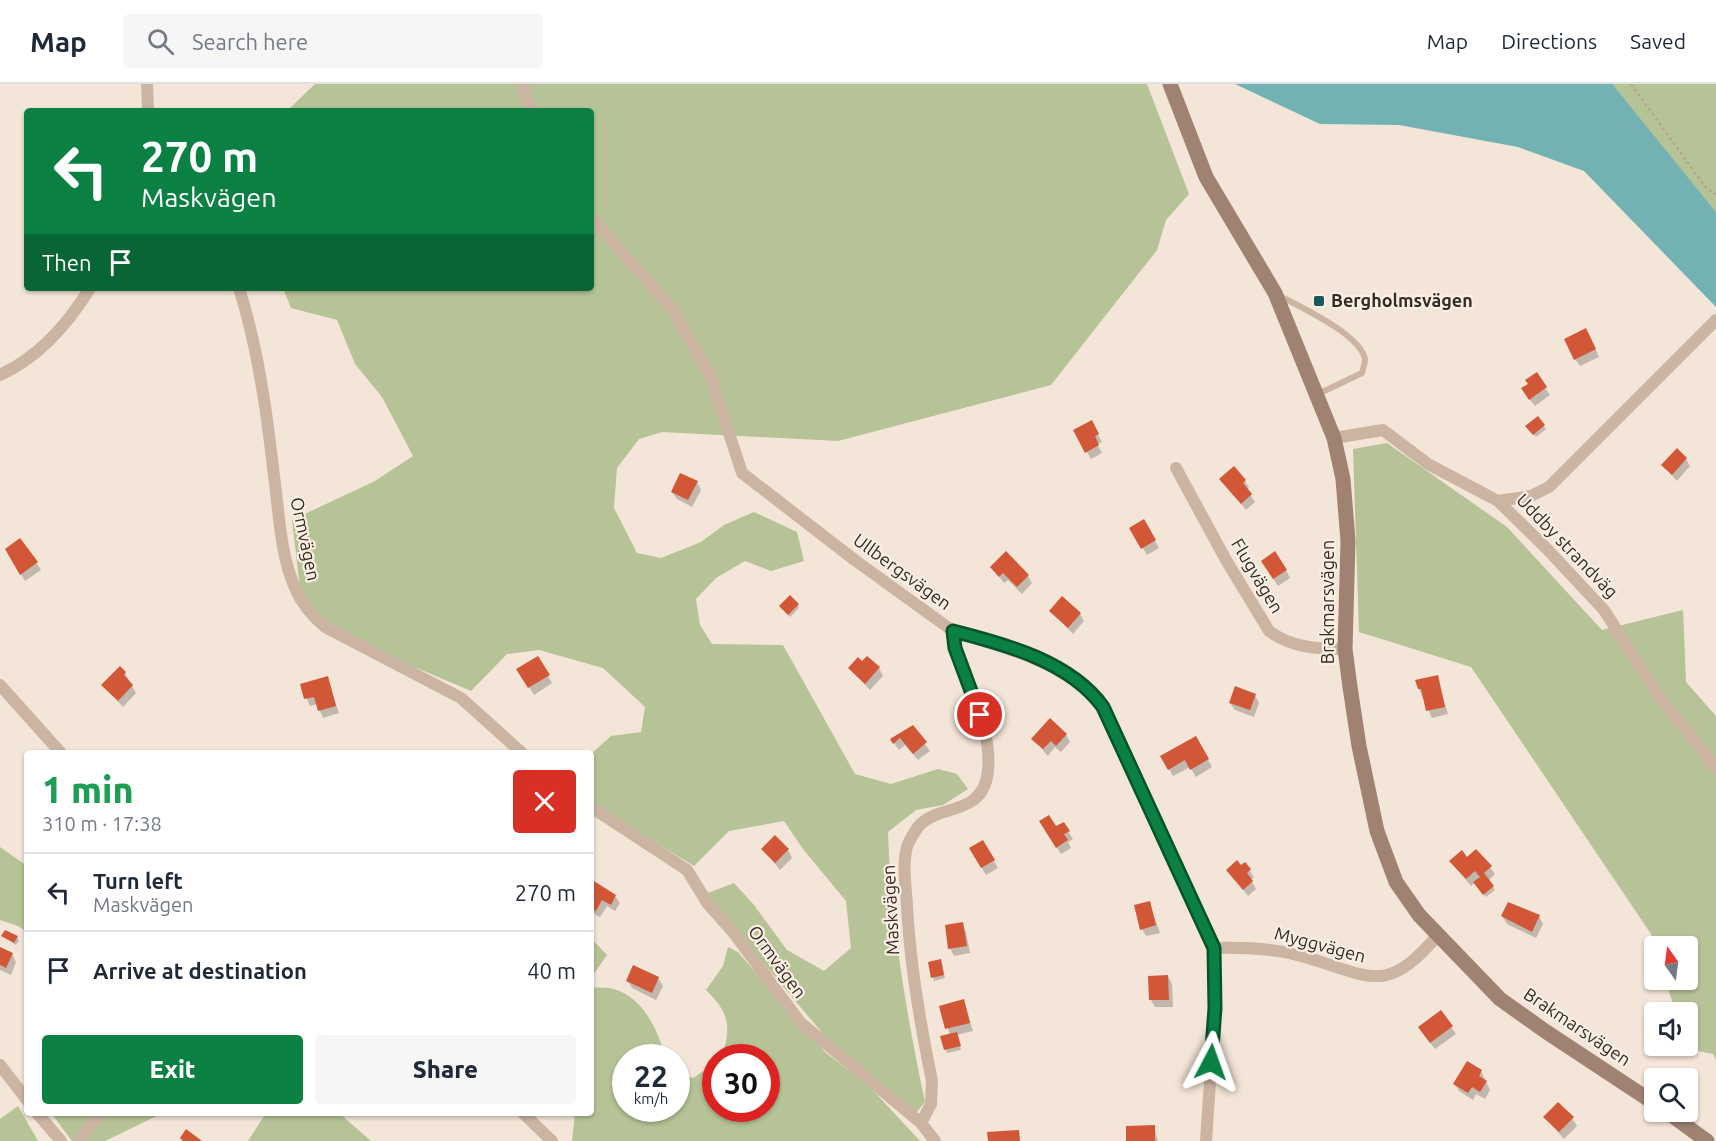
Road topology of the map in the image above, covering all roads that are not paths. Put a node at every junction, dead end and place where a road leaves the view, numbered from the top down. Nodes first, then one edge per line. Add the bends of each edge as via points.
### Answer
1 (147, 84) edge
2 (524, 84) edge
3 (1170, 84) edge
4 (148, 108) edge
5 (531, 108) edge
6 (594, 220) edge
7 (88, 291) edge
8 (239, 291) edge
9 (1275, 293) junction
10 (1715, 321) edge
11 (0, 375) edge
12 (1316, 395) junction
13 (1334, 438) junction
14 (1176, 468) dead end
15 (1498, 501) junction
16 (953, 631) junction
17 (1345, 649) junction
18 (0, 685) edge
19 (58, 750) edge
20 (519, 750) edge
21 (1716, 768) edge
22 (594, 809) edge
23 (1437, 936) junction
24 (1214, 948) junction
25 (0, 1065) edge
26 (1644, 1095) edge
27 (24, 1096) edge
28 (40, 1116) edge
29 (99, 1116) edge
30 (526, 1116) edge
31 (1681, 1122) edge
32 (921, 1123) junction
33 (61, 1141) edge
34 (79, 1141) edge
35 (552, 1141) edge
36 (935, 1141) edge
37 (1206, 1141) edge
38 (1707, 1141) edge

1 - 4 street
2 - 5 street
3 - 9 street, Brakmarsvägen via 1206,177
6 - 16 street, Ullbergsvägen via 673,310 710,375 742,473
7 - 11 street via 75,313 47,343
8 - 20 street, Ormvägen via 265,409 282,537 294,586 307,610 325,627 461,698
9 - 12 street, Brakmarsvägen
9 - 12 lane via 1351,337 1362,351 1362,373
10 - 15 street via 1549,487
12 - 13 street, Brakmarsvägen
13 - 15 street, Uddby strandväg via 1383,430 1428,465
13 - 17 street, Brakmarsvägen via 1343,479 1348,541
14 - 17 street, Flugvägen via 1269,631 1285,641 1313,649
15 - 21 street, Uddby strandväg via 1605,610 1658,695
16 - 24 street, Ullbergsvägen via 1064,670 1092,692 1103,707
16 - 32 street, Maskvägen via 955,648 987,733 988,773 974,800 925,821 907,848 909,942 932,1081 931,1104
17 - 23 street, Brakmarsvägen via 1359,746 1384,854 1396,882
18 - 19 street
22 - 32 street, Ormvägen via 687,870 708,904 800,1022
23 - 24 street, Myggvägen via 1406,968 1372,977 1261,948
23 - 26 street, Brakmarsvägen via 1500,999
24 - 37 street, Ullbergsvägen via 1215,1008
25 - 27 street
28 - 33 street
29 - 34 street
30 - 35 street
31 - 38 street
32 - 36 street, Ormvägen

